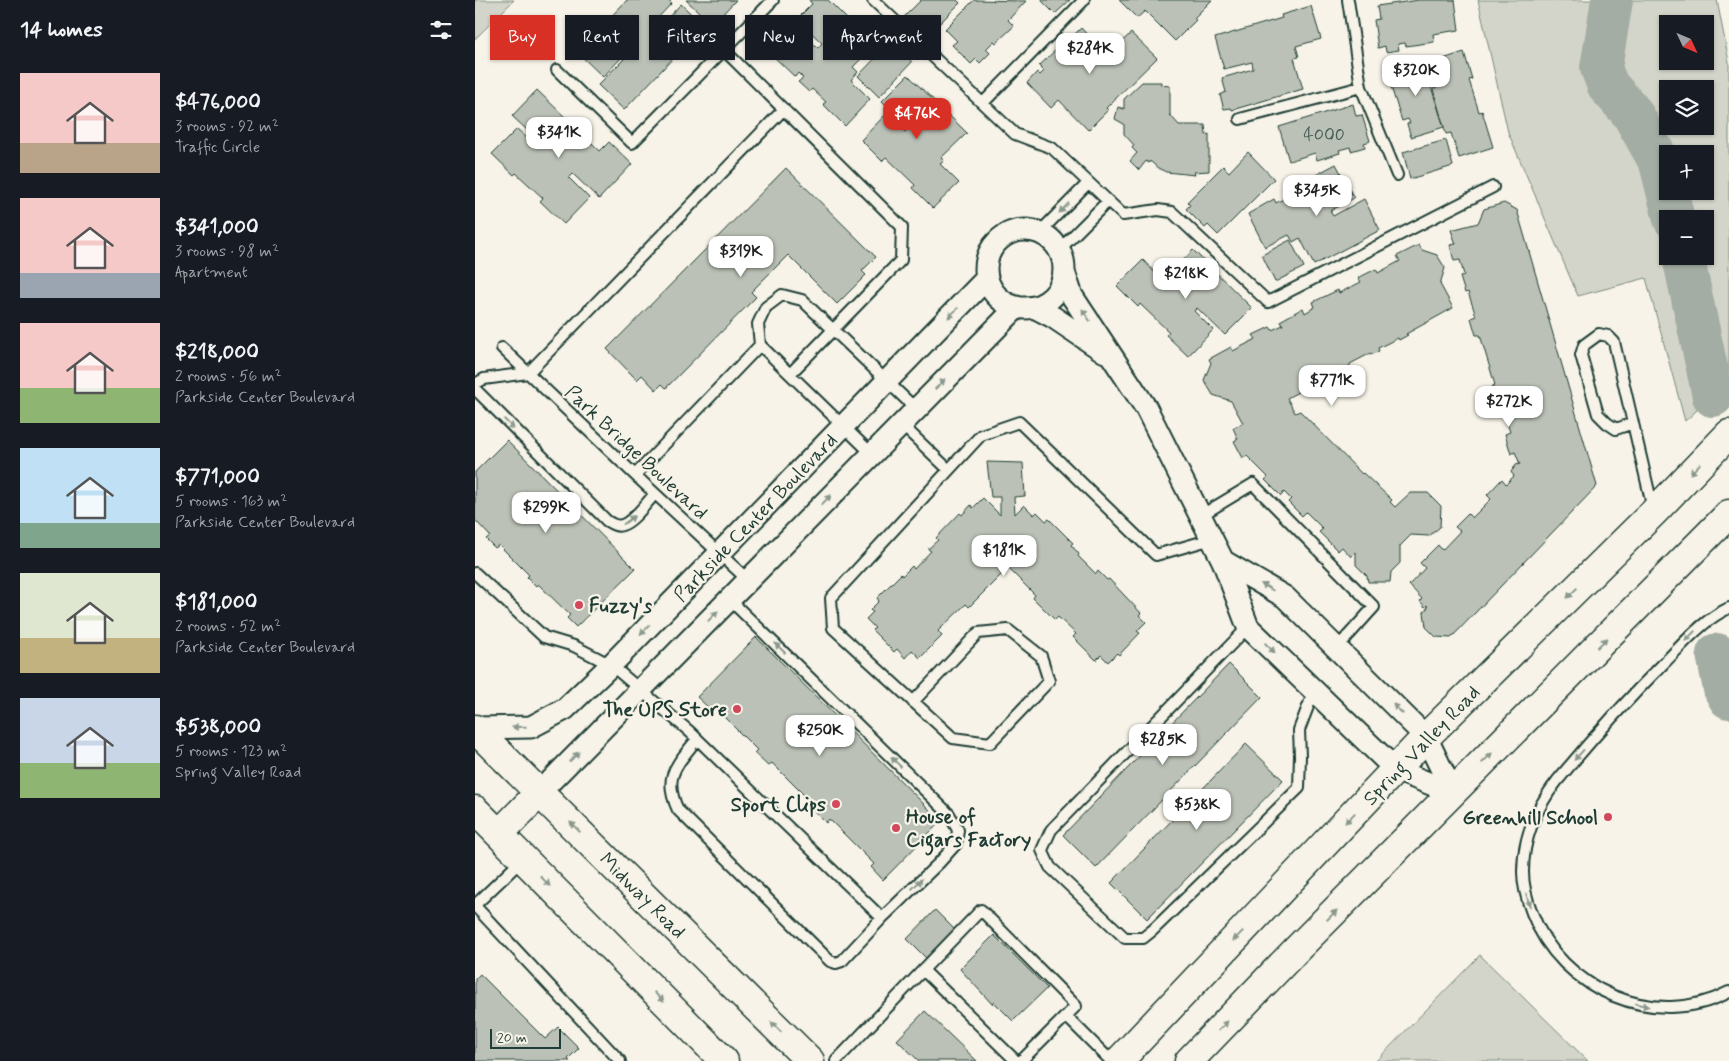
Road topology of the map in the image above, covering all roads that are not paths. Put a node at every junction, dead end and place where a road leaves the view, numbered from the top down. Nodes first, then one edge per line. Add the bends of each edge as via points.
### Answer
1 (773, 0) edge
2 (873, 0) edge
3 (1084, 0) edge
4 (1348, 0) edge
5 (735, 39) edge
6 (714, 60) edge
7 (734, 60) edge
8 (557, 70) dead end
9 (1361, 87) junction
10 (983, 104) junction
11 (784, 109) junction
12 (1240, 118) dead end
13 (1397, 175) dead end
14 (1088, 183) junction
15 (1493, 187) dead end
16 (1107, 201) junction
17 (1039, 233) junction
18 (1059, 250) junction
19 (1064, 272) junction
20 (987, 278) junction
21 (1025, 307) junction
22 (833, 330) junction
23 (760, 345) junction
24 (502, 348) dead end
25 (1111, 357) junction
26 (528, 373) junction
27 (791, 373) junction
28 (886, 382) junction
29 (475, 384) edge
30 (475, 389) edge
31 (908, 417) junction
32 (1633, 423) junction
33 (844, 426) junction
34 (1729, 434) edge
35 (872, 454) junction
36 (949, 470) junction
37 (635, 476) junction
38 (655, 494) junction
39 (1654, 512) junction
40 (1729, 514) edge
41 (1199, 516) junction
42 (1211, 539) junction
43 (720, 553) junction
44 (1223, 561) junction
45 (475, 572) edge
46 (748, 580) junction
47 (729, 599) junction
48 (1729, 608) edge
49 (1248, 626) junction
50 (1337, 648) junction
51 (611, 664) junction
52 (640, 690) junction
53 (1314, 691) junction
54 (913, 702) junction
55 (475, 729) edge
56 (1426, 737) junction
57 (697, 739) junction
58 (1396, 770) junction
59 (540, 792) junction
60 (1453, 793) junction
61 (486, 824) edge
62 (523, 859) junction
63 (475, 906) edge
64 (882, 918) junction
65 (923, 970) junction
66 (1729, 992) edge
67 (1066, 1016) junction
68 (716, 1058) edge
69 (620, 1061) edge
70 (810, 1061) edge
71 (836, 1061) edge
72 (1015, 1061) edge
73 (1021, 1061) edge
74 (1111, 1061) edge
75 (1119, 1061) edge
76 (1189, 1061) edge

1 - 5 lane
2 - 10 lane
3 - 10 lane
4 - 9 lane
6 - 8 lane via 633,143
7 - 11 lane
9 - 12 lane
9 - 13 lane
10 - 14 lane via 1015,134 1052,148
11 - 22 lane via 902,227 901,260
11 - 26 lane
14 - 16 lane
14 -> 17 lane
15 - 16 lane via 1268,302 1172,212 1158,210 1123,215
16 - 18 lane
17 - 18 street via 1053,241
17 - 20 street via 1021,230 1003,237 987,258
18 - 19 street
19 - 21 street via 1062,283 1046,302
25 -> 19 street via 1072,296
20 - 21 street via 996,296 1007,304
20 -> 28 street, Parkside Center Boulevard
21 - 25 street via 1053,317
31 -> 21 street, Parkside Center Boulevard
22 - 23 lane via 802,300 782,295 766,306 758,324
22 - 27 lane
22 - 28 lane
23 - 27 lane
23 - 37 lane
24 - 26 lane, Park Bridge Boulevard
25 - 41 street via 1146,408
26 - 29 lane via 483,379
26 - 37 lane, Park Bridge Boulevard
27 - 33 lane
28 - 31 lane
28 - 33 street, Parkside Center Boulevard
30 -> 38 lane via 607,521 623,525
31 - 35 street, Parkside Center Boulevard
31 - 36 lane
32 - 32 lane via 1615,342 1599,334 1583,345 1581,354 1598,414 1617,428
32 - 39 lane
33 - 35 lane
33 - 43 street, Parkside Center Boulevard
34 -> 39 main road, Spring Valley Road
46 -> 35 street, Parkside Center Boulevard
36 - 42 lane via 981,435 1019,422 1156,556
36 - 54 lane via 831,598 833,628
37 - 38 lane, Park Bridge Boulevard
38 - 43 lane, Park Bridge Boulevard
39 -> 56 main road, Spring Valley Road
60 -> 40 main road
41 - 42 street
41 - 50 lane via 1253,484 1374,607
42 - 44 street
43 - 46 lane, Park Bridge Boulevard
43 -> 51 street, Parkside Center Boulevard
44 - 49 street
50 -> 44 street via 1285,597
45 - 51 lane via 543,637 574,646
46 - 47 street, Parkside Center Boulevard
52 -> 47 street, Parkside Center Boulevard
64 -> 47 lane via 956,844 958,830 949,814
48 -> 66 lane via 1715,615 1686,640 1638,689 1544,797 1529,832 1523,872 1529,904 1543,936 1566,965 1595,987 1631,1003 1663,1008 1707,1002
49 -> 53 street
49 - 53 lane via 1051,830 1042,850 1050,867 1125,938 1143,938 1153,930 1299,788 1299,730
56 -> 50 street
51 - 52 lane
51 -> 55 street, Parkside Center Boulevard via 565,708 531,727
52 - 57 lane
59 -> 52 street, Parkside Center Boulevard
53 - 58 street
54 - 54 lane via 953,738 990,743 1049,681 1041,656 1008,630 978,633
55 - 59 main road, Midway Road
56 - 58 main road, Spring Valley Road
56 - 60 street
57 - 64 lane
57 - 64 lane via 670,779 678,810 829,961 842,962
58 - 60 street
58 -> 75 main road, Spring Valley Road
59 - 61 main road
70 -> 59 main road, Midway Road
76 -> 60 main road
61 - 62 main road
62 - 63 lane
62 -> 68 main road
63 - 69 lane
65 - 67 lane via 981,910 1076,1006
65 - 71 lane
65 - 72 lane
67 - 73 lane
67 - 74 lane

